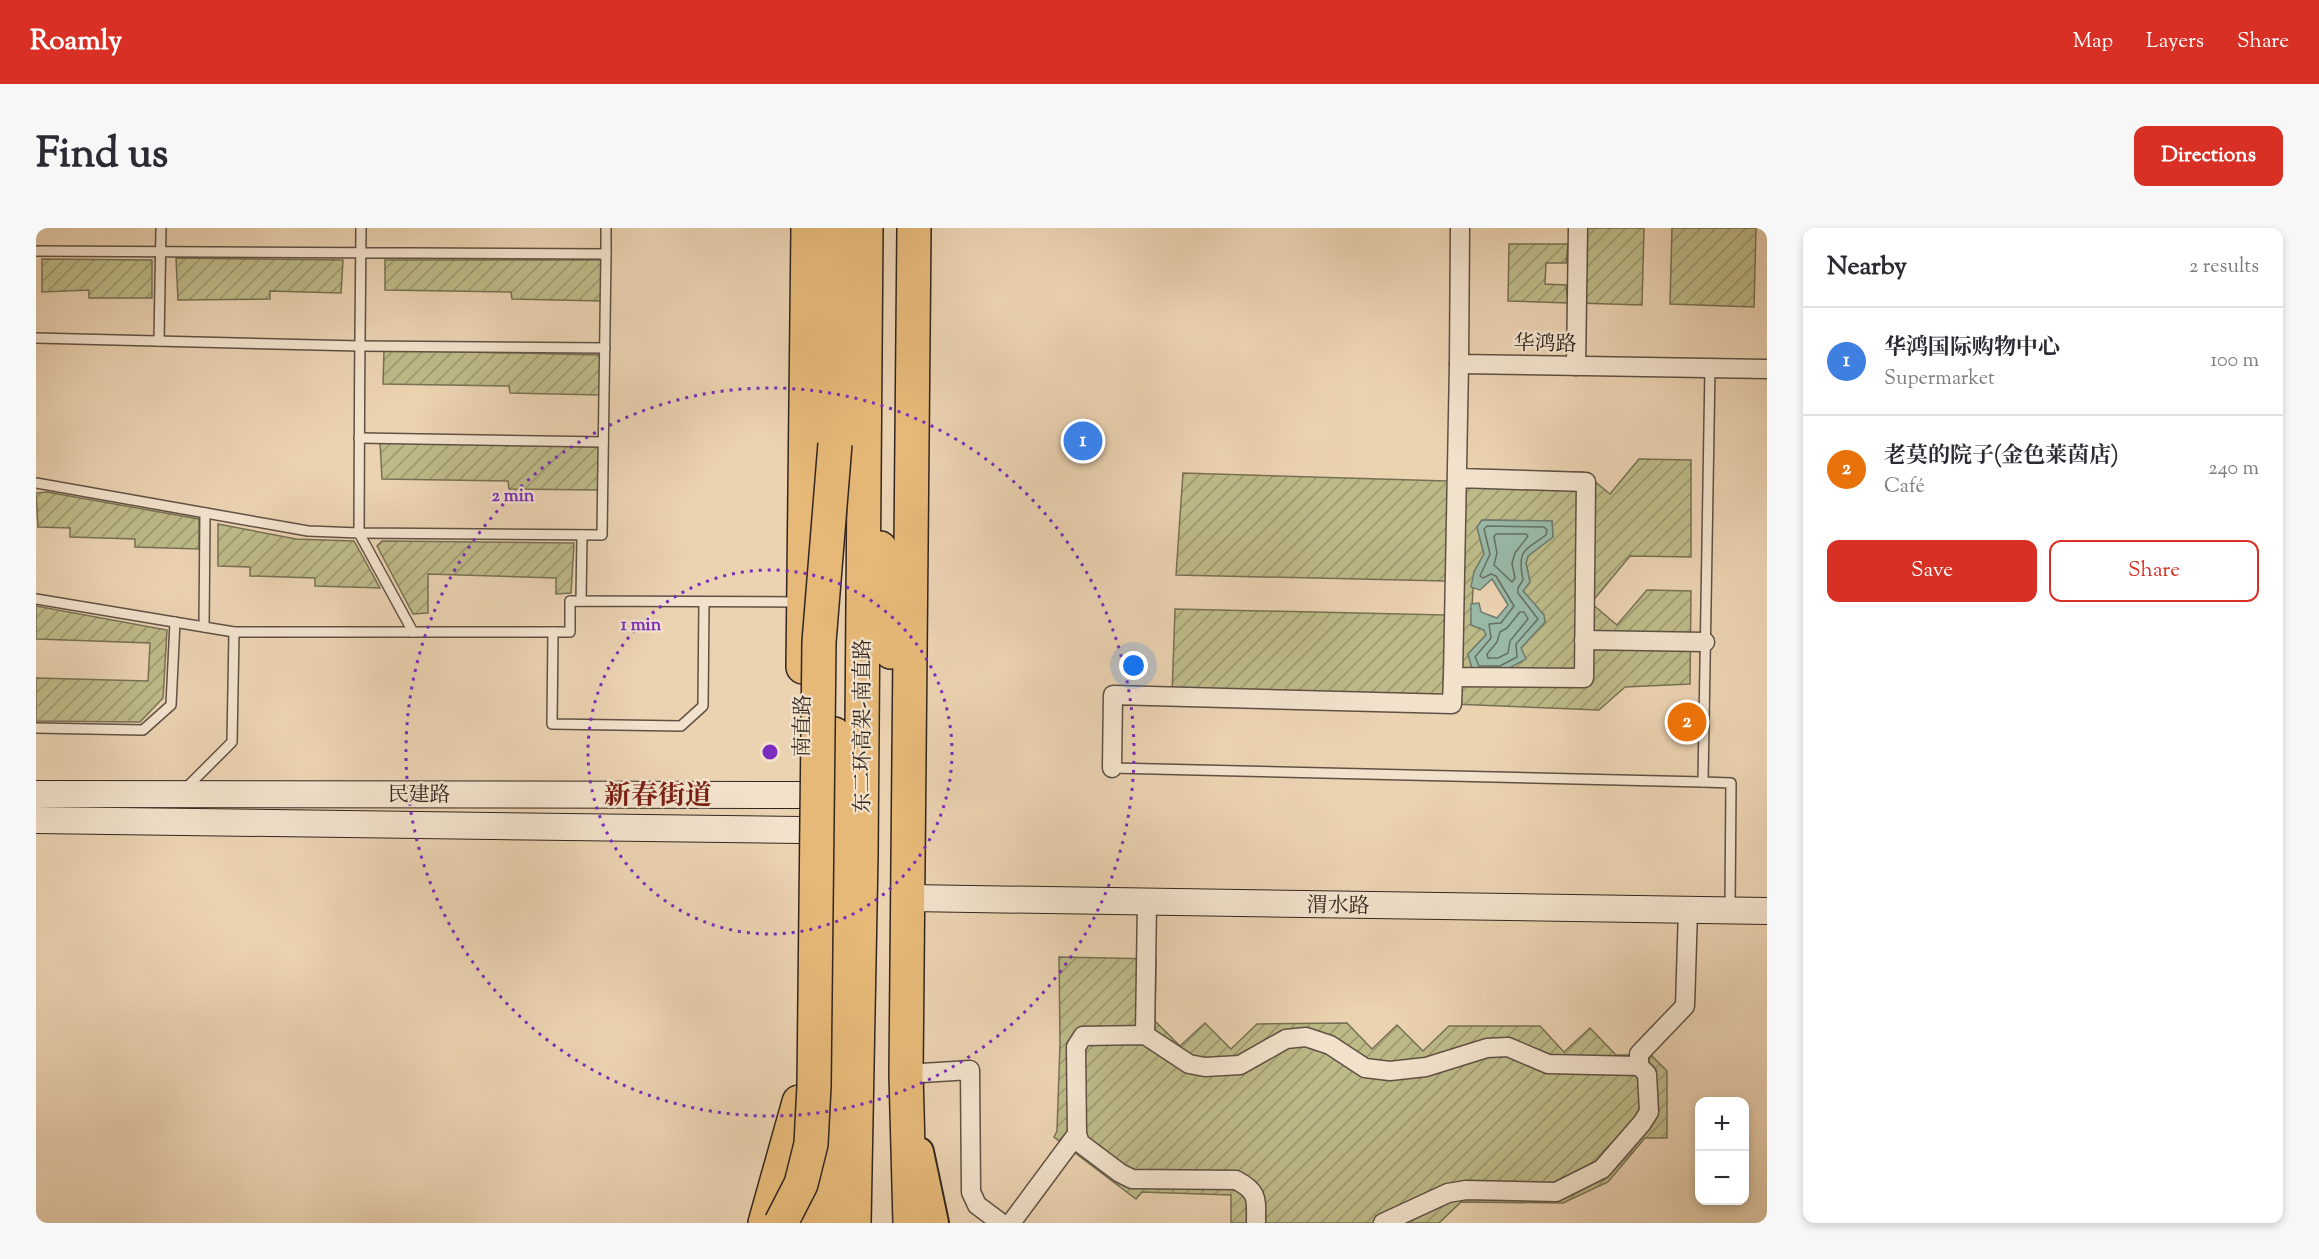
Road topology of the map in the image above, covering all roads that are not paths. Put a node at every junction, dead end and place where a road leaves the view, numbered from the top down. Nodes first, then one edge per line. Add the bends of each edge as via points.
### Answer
1 (161, 228) edge
2 (361, 228) edge
3 (606, 228) edge
4 (808, 228) edge
5 (837, 228) edge
6 (866, 228) edge
7 (914, 228) edge
8 (1460, 228) edge
9 (1578, 228) edge
10 (36, 251) edge
11 (160, 251) junction
12 (361, 252) junction
13 (606, 254) junction
14 (36, 338) edge
15 (159, 341) junction
16 (360, 345) junction
17 (604, 348) junction
18 (1459, 364) junction
19 (1576, 366) junction
20 (1710, 368) junction
21 (1767, 369) edge
22 (359, 438) junction
23 (850, 441) junction
24 (603, 442) junction
25 (1458, 478) junction
26 (36, 483) edge
27 (205, 513) junction
28 (358, 533) junction
29 (582, 535) junction
30 (36, 599) edge
31 (581, 601) junction
32 (704, 602) junction
33 (804, 602) junction
34 (175, 622) junction
35 (204, 627) junction
36 (234, 632) junction
37 (413, 632) junction
38 (553, 632) junction
39 (1584, 640) junction
40 (1705, 642) junction
41 (1453, 676) junction
42 (36, 728) edge
43 (1112, 768) joint
44 (1703, 782) junction
45 (36, 786) edge
46 (36, 794) edge
47 (801, 795) junction
48 (36, 820) edge
49 (801, 830) junction
50 (909, 898) junction
51 (1147, 903) junction
52 (1688, 910) junction
53 (1730, 910) junction
54 (1767, 911) edge
55 (1145, 1035) junction
56 (1639, 1066) junction
57 (906, 1074) junction
58 (800, 1102) junction
59 (1077, 1134) junction
60 (770, 1221) edge
61 (802, 1223) edge
62 (828, 1223) edge
63 (854, 1223) edge
64 (903, 1223) edge
65 (909, 1223) edge
66 (934, 1223) edge
67 (1001, 1223) edge
68 (1011, 1223) edge
69 (1256, 1223) edge
70 (1383, 1223) edge

1 - 11 lane
2 - 12 lane
3 - 13 lane
4 - 33 highway, 南直路
5 - 23 highway, 东二环高架-南直路
6 - 23 highway, 东二环高架-南直路
7 - 50 highway
8 - 18 street
9 - 19 street
10 - 11 lane
11 - 12 lane
11 - 15 lane
12 - 13 lane
12 - 16 lane
13 - 17 lane
14 - 15 lane
15 - 16 lane
16 - 17 lane
16 - 22 lane
17 - 24 lane
18 - 19 street, 华鸿路
18 - 25 street
19 - 20 street, 华鸿路
20 - 21 street, 华鸿路
20 - 40 lane
22 - 24 lane
22 - 28 lane
23 - 60 highway, bridge via 819,642 811,1144 801,1184
23 - 62 highway, 东二环高架-南直路, bridge via 834,854
23 - 63 highway, 东二环高架-南直路 via 862,669
23 - 64 highway via 891,632 891,1092 893,1174
24 - 29 lane via 602,535
25 - 39 street via 1586,482
25 - 41 street
26 - 27 lane
27 - 28 lane via 308,531
27 - 35 lane
28 - 29 lane
28 - 37 lane
29 - 31 lane
30 - 34 lane
31 - 32 lane
31 - 38 lane via 570,601 570,632
32 - 33 lane
32 - 38 lane via 703,706 681,726 552,724
33 - 47 highway, 南直路
34 - 35 lane
34 - 42 lane via 171,705 143,730
35 - 36 lane
36 - 37 lane
36 - 45 lane via 232,742 182,792
37 - 38 lane
39 - 40 street
39 - 41 street via 1584,678
40 - 44 lane
41 - 43 street via 1452,704 1113,695
43 - 44 lane
44 - 53 lane via 1731,783
46 - 47 street, 民建路
47 - 49 highway, 南直路
48 - 49 street, 民建路
49 - 58 highway, 南直路
50 - 51 street, 渭水路
50 - 57 highway
51 - 52 street, 渭水路
51 - 55 street
52 - 53 street, 渭水路
52 - 56 street via 1685,1006 1639,1054
53 - 54 street, 渭水路
55 - 56 street via 1189,1064 1205,1066 1240,1065 1286,1039 1306,1037 1330,1045 1365,1068 1390,1071 1426,1066 1487,1048 1508,1047 1548,1064
55 - 59 street via 1083,1036 1076,1047
56 - 70 street via 1647,1074 1649,1112 1602,1169 1556,1192 1448,1193
57 - 65 highway
57 - 66 main road
57 - 67 street via 970,1070 971,1192 977,1205
58 - 60 highway
58 - 61 highway, 南直路
59 - 68 street
59 - 69 street via 1080,1143 1132,1179 1236,1180 1256,1196

